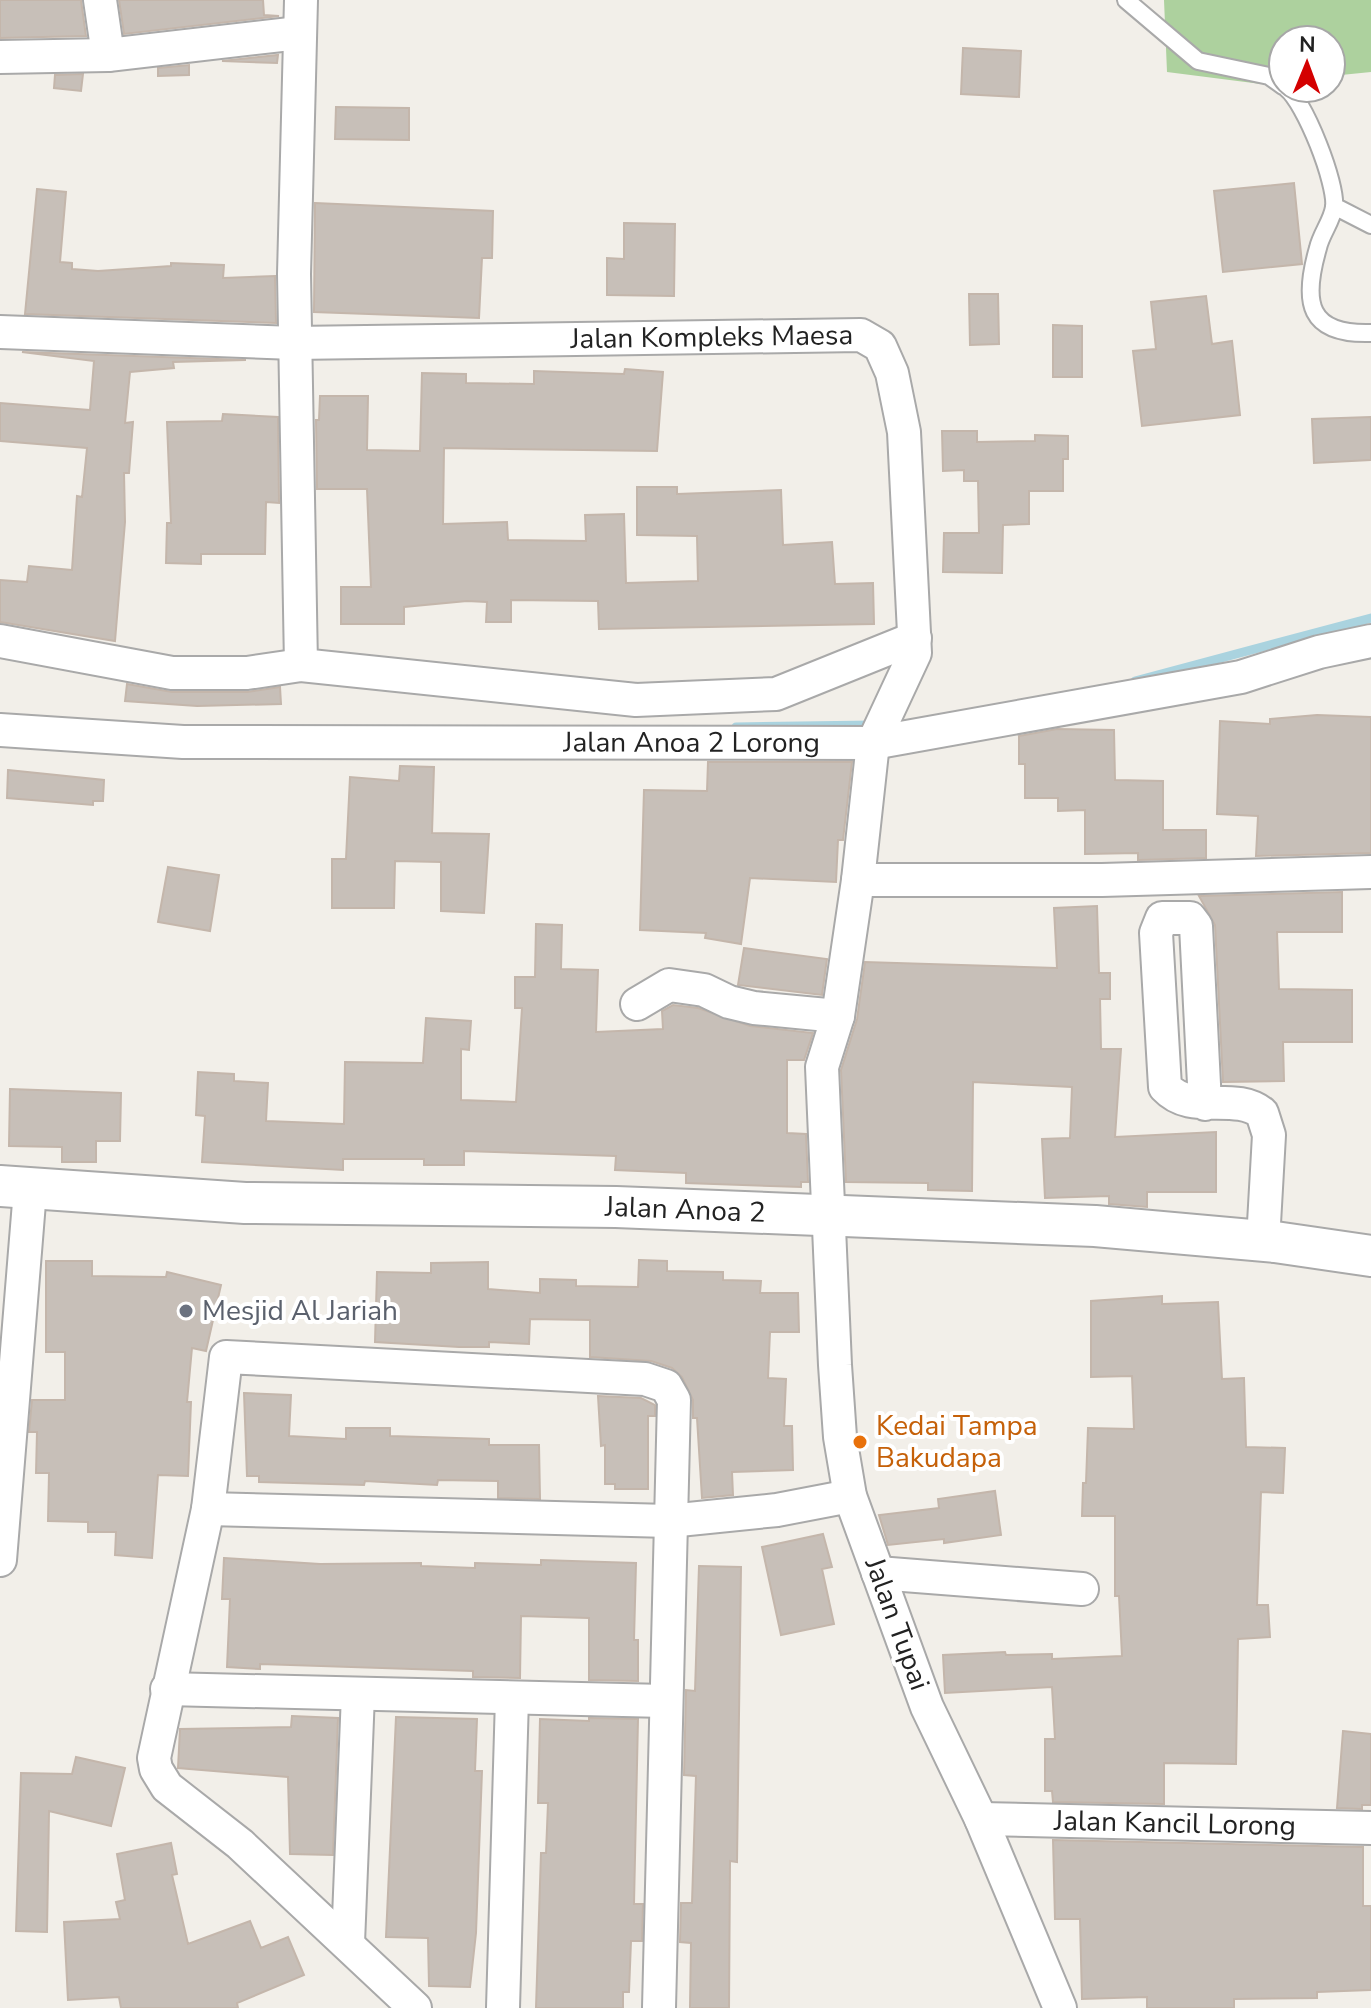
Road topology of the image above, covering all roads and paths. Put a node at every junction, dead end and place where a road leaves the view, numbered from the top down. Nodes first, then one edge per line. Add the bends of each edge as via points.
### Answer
1 (100, 0) edge
2 (301, 0) edge
3 (1126, 0) edge
4 (1138, 0) edge
5 (1156, 27) junction
6 (299, 33) junction
7 (108, 55) junction
8 (0, 57) edge
9 (1267, 76) edge
10 (1301, 104) edge
11 (1334, 206) junction
12 (1371, 225) edge
13 (0, 332) edge
14 (1371, 333) edge
15 (294, 343) junction
16 (0, 641) edge
17 (1371, 641) edge
18 (915, 646) junction
19 (301, 665) junction
20 (0, 730) edge
21 (873, 743) junction
22 (1371, 872) edge
23 (858, 880) junction
24 (637, 1004) dead end
25 (838, 1016) junction
26 (1205, 1104) junction
27 (15, 1188) edge
28 (826, 1216) junction
29 (1263, 1241) junction
30 (1371, 1256) edge
31 (850, 1496) junction
32 (208, 1509) junction
33 (669, 1521) junction
34 (0, 1560) edge
35 (878, 1573) junction
36 (1082, 1589) dead end
37 (167, 1689) junction
38 (358, 1694) junction
39 (512, 1698) junction
40 (665, 1701) junction
41 (981, 1819) junction
42 (1371, 1828) edge
43 (348, 1943) junction
44 (415, 2008) edge
45 (503, 2008) edge
46 (659, 2008) edge
47 (1060, 2008) edge

1 - 7 street
2 - 6 street
3 - 5 lane
4 - 5 lane
5 - 9 lane via 1198,61
6 - 7 street
6 - 15 street
7 - 8 street
10 - 11 lane
11 - 12 lane
11 - 14 lane via 1317,248 1314,310 1333,331
13 - 15 street, Jalan Kompleks Maesa
15 - 18 street, Jalan Kompleks Maesa via 861,335 880,346 892,373 904,432
15 - 19 street
16 - 19 street via 172,673 247,673
17 - 21 street, Jalan Anoa 2 Lorong via 1241,677
18 - 19 street via 776,694 636,700
18 - 21 street, Jalan Tupai
20 - 21 street, Jalan Anoa 2 Lorong via 183,742
21 - 23 street, Jalan Tupai
22 - 23 street
23 - 25 street, Jalan Tupai
24 - 25 street via 669,985 704,990 754,1008
25 - 28 street, Jalan Tupai via 822,1067
26 - 26 street via 1183,1100 1165,1087 1156,933 1162,918 1190,918 1196,926
26 - 29 street via 1246,1105 1267,1121
27 - 28 street, Jalan Anoa 2 via 245,1203 616,1207
27 - 34 street
28 - 29 street, Jalan Anoa 2 via 1095,1226
28 - 31 street, Jalan Tupai via 840,1437
29 - 30 street, Jalan Anoa 2
31 - 33 street
31 - 35 street, Jalan Tupai
32 - 33 street
32 - 33 street via 226,1357 658,1383 674,1400
32 - 37 street
33 - 40 street
35 - 36 street
35 - 41 street, Jalan Tupai via 927,1707
37 - 38 street
37 - 43 street via 154,1758 160,1779
38 - 39 street
38 - 43 street
39 - 40 street
39 - 45 street
40 - 46 street
41 - 42 street, Jalan Kancil Lorong
41 - 47 street, Jalan Tupai
43 - 44 street

